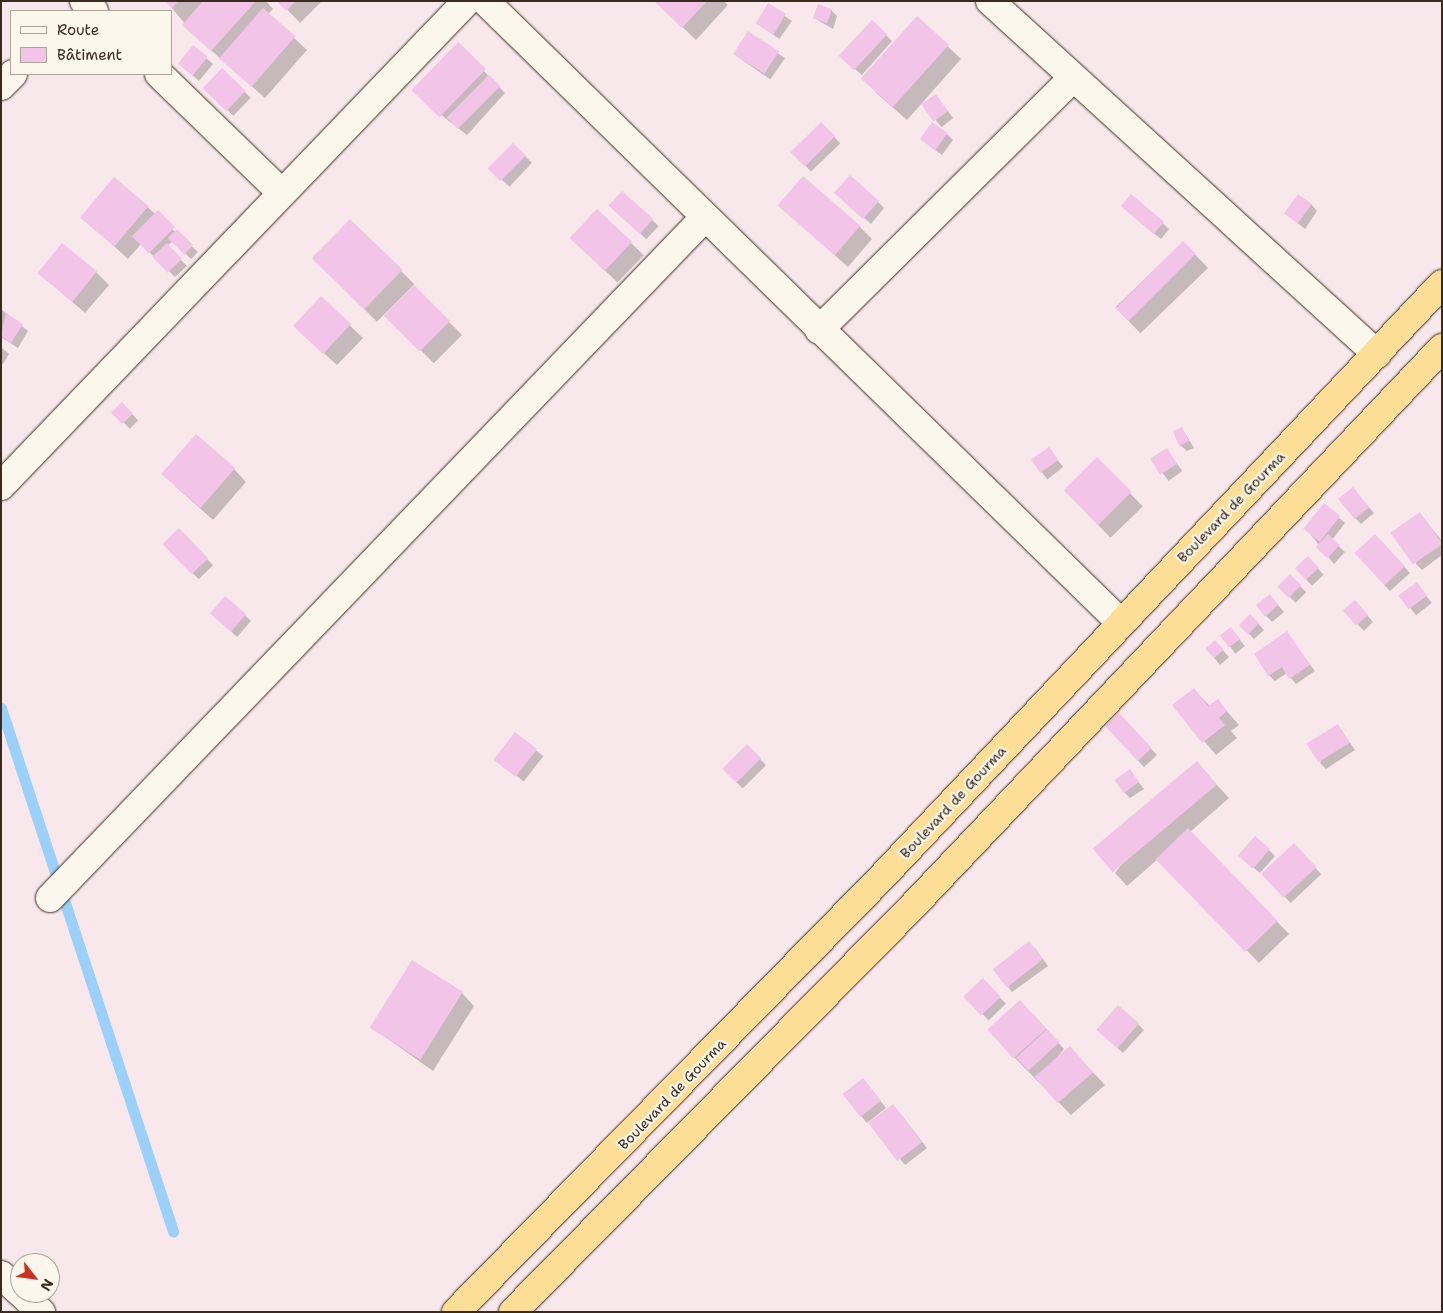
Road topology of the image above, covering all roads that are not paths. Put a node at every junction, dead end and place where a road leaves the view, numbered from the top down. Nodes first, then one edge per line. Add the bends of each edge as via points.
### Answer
1 (83, 1) edge
2 (467, 1) edge
3 (485, 1) edge
4 (990, 1) edge
5 (73, 10) edge
6 (93, 10) edge
7 (12, 75) edge
8 (160, 75) edge
9 (1073, 78) junction
10 (1, 86) edge
11 (282, 193) junction
12 (705, 217) junction
13 (1442, 284) edge
14 (819, 330) junction
15 (1442, 348) edge
16 (1377, 354) junction
17 (1409, 382) junction
18 (1, 486) edge
19 (1121, 623) junction
20 (50, 898) dead end
21 (31, 1303) edge
22 (41, 1312) edge
23 (456, 1312) edge
24 (513, 1312) edge

1 - 5 street
1 - 6 street
2 - 11 street
3 - 12 street
4 - 9 street
7 - 10 street
8 - 11 street
9 - 14 street
9 - 16 street
11 - 18 street
12 - 14 street
12 - 20 street
13 - 16 highway, Boulevard de Gourma
14 - 19 street
15 - 17 highway
16 - 17 highway
16 - 19 highway, Boulevard de Gourma
17 - 24 highway via 912,908
19 - 23 highway, Boulevard de Gourma via 819,942
21 - 22 street

